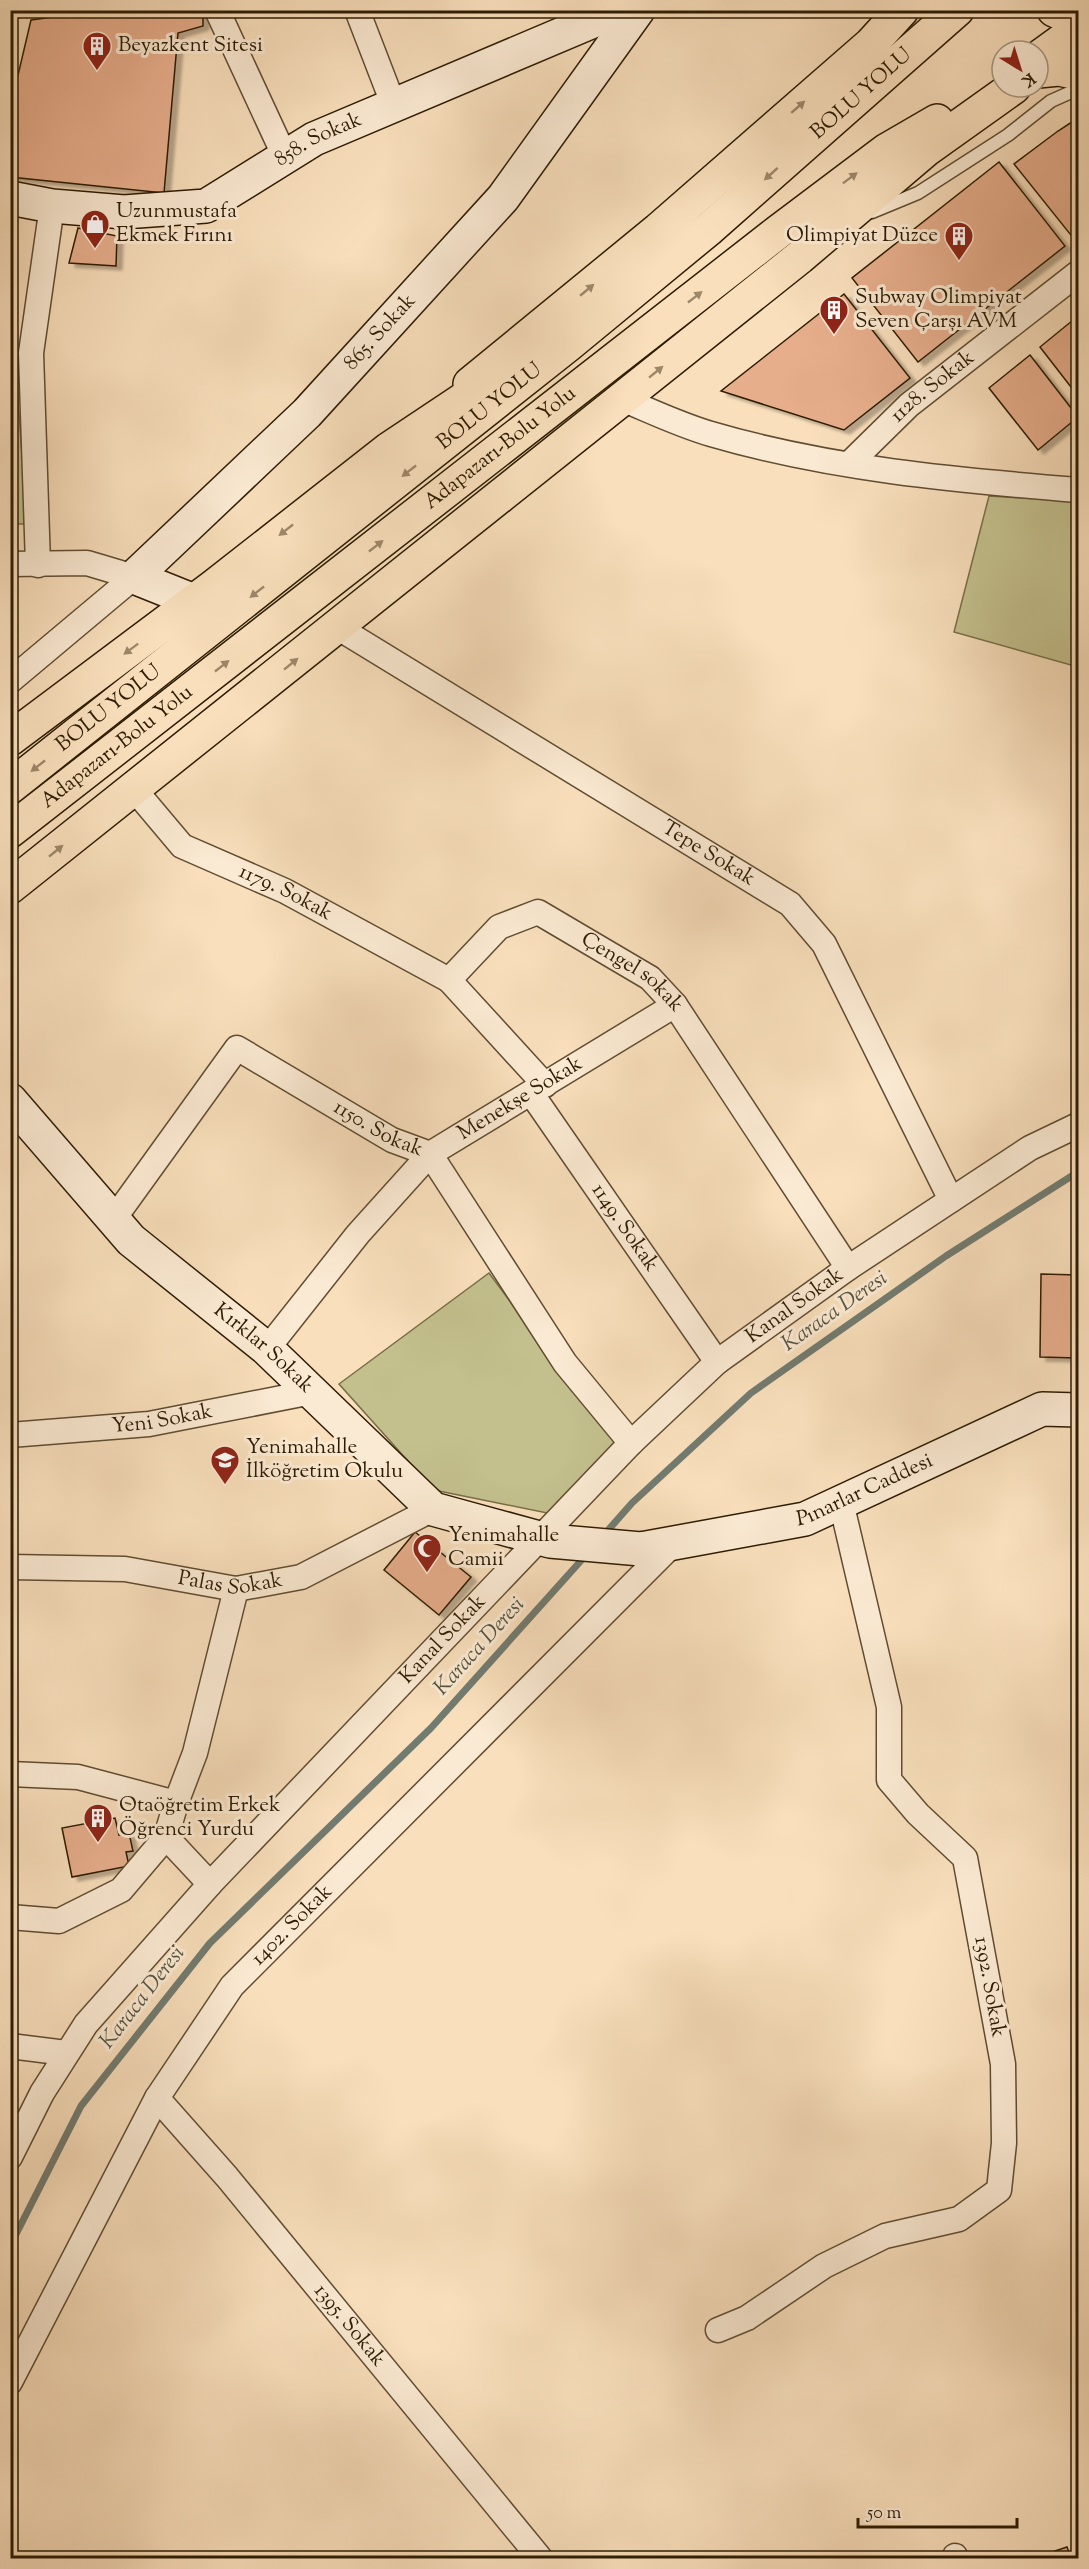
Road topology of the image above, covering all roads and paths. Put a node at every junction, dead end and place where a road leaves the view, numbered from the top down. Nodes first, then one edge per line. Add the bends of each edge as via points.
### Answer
1 (217, 10) edge
2 (357, 10) edge
3 (902, 10) edge
4 (957, 10) edge
5 (1054, 10) edge
6 (619, 11) edge
7 (1078, 17) edge
8 (1078, 29) edge
9 (1050, 49) edge
10 (1050, 70) edge
11 (1078, 73) edge
12 (1078, 89) edge
13 (990, 90) edge
14 (997, 99) edge
15 (394, 106) junction
16 (285, 157) junction
17 (10, 198) edge
18 (51, 206) junction
19 (837, 226) junction
20 (1078, 273) edge
21 (645, 282) junction
22 (659, 325) junction
23 (622, 399) junction
24 (849, 464) junction
25 (1078, 490) edge
26 (312, 510) junction
27 (458, 530) junction
28 (10, 564) edge
29 (38, 565) junction
30 (134, 577) junction
31 (194, 601) junction
32 (337, 627) junction
33 (10, 681) edge
34 (10, 739) edge
35 (10, 788) edge
36 (134, 789) junction
37 (10, 831) edge
38 (10, 887) edge
39 (449, 980) junction
40 (675, 1005) junction
41 (538, 1089) junction
42 (10, 1100) edge
43 (1078, 1125) edge
44 (430, 1154) junction
45 (951, 1200) junction
46 (114, 1220) junction
47 (848, 1268) junction
48 (267, 1349) junction
49 (717, 1362) junction
50 (312, 1392) junction
51 (1078, 1410) edge
52 (10, 1435) edge
53 (632, 1443) junction
54 (841, 1503) junction
55 (433, 1509) junction
56 (545, 1540) junction
57 (674, 1543) junction
58 (641, 1549) joint
59 (10, 1567) edge
60 (236, 1589) junction
61 (10, 1774) edge
62 (176, 1803) junction
63 (165, 1838) junction
64 (210, 1884) junction
65 (10, 1917) edge
66 (10, 2046) edge
67 (66, 2053) junction
68 (157, 2098) junction
69 (10, 2157) edge
70 (718, 2330) dead end
71 (10, 2382) edge
72 (540, 2559) edge

1 - 16 street
2 - 15 street
26 -> 3 highway via 548,323 658,230 871,44
4 -> 21 highway, BOLU YOLU
5 - 7 highway
6 - 15 street, 858. Sokak
6 - 30 street, 865. Sokak via 504,198 307,413
8 - 9 highway
10 - 11 highway
12 - 19 lane via 1051,101 1008,135 918,193
22 -> 13 highway, Adapazarı-Bolu Yolu via 887,150
14 - 19 highway via 927,149
15 - 16 street, 858. Sokak via 314,139
16 - 18 street, 858. Sokak via 206,206 124,212
17 - 18 street, 858. Sokak
18 - 29 street via 31,353
23 -> 19 highway
20 - 24 street, 1128. Sokak via 909,405
21 - 26 highway via 389,449
21 -> 35 highway, BOLU YOLU
22 - 27 highway
37 -> 22 highway, Adapazarı-Bolu Yolu
23 - 24 street via 710,434
23 - 27 highway
24 - 25 street
26 -> 31 highway
27 - 32 highway
28 - 29 street
29 - 30 street via 87,563
30 - 31 street
30 - 33 street
31 -> 34 highway
36 -> 32 highway
32 - 45 street, Tepe Sokak via 790,904 824,944
38 -> 36 highway
36 - 39 street, 1179. Sokak via 182,846 285,891
39 - 40 street, Çengel sokak via 499,927 538,912 650,978
39 - 41 street
40 - 41 street, Menekşe Sokak
40 - 47 street, Çengel sokak
41 - 44 street, Menekşe Sokak
41 - 49 street, 1149. Sokak
42 - 46 street, Kırklar Sokak
43 - 45 street, Kanal Sokak via 1030,1148
44 - 46 street, 1150. Sokak via 392,1140 237,1048
44 - 48 street, Menekşe Sokak via 358,1234
44 - 53 street, 1150. Sokak via 565,1363
45 - 47 street, Kanal Sokak
46 - 48 street, Kırklar Sokak via 131,1240
47 - 49 street, Kanal Sokak
48 - 50 street, Kırklar Sokak
49 - 53 street, Kanal Sokak
50 - 52 street, Yeni Sokak via 149,1424
50 - 55 street, Kırklar Sokak
51 - 54 street, Pınarlar Caddesi via 1042,1409
53 - 56 street, Kanal Sokak
54 - 57 street, Pınarlar Caddesi via 805,1519
54 - 70 street, 1392. Sokak via 889,1707 889,1780 965,1858 1003,2064 1004,2143 999,2190 959,2219 885,2236 824,2266 747,2318
55 - 56 street, Kırklar Sokak
55 - 60 street, Palas Sokak via 301,1577
56 - 58 street, Kırklar Sokak
56 - 64 street, Kanal Sokak
57 - 58 street, Pınarlar Caddesi
57 - 68 street, 1402. Sokak via 232,1986
59 - 60 street, Palas Sokak via 125,1569
60 - 62 street via 195,1752
61 - 62 street via 78,1777
62 - 63 street
63 - 64 street
63 - 65 street via 121,1890 59,1921
64 - 67 street, Kanal Sokak via 86,2024
66 - 67 street
67 - 69 street, Kanal Sokak
68 - 71 street, 1402. Sokak
68 - 72 street, 1395. Sokak via 235,2186

